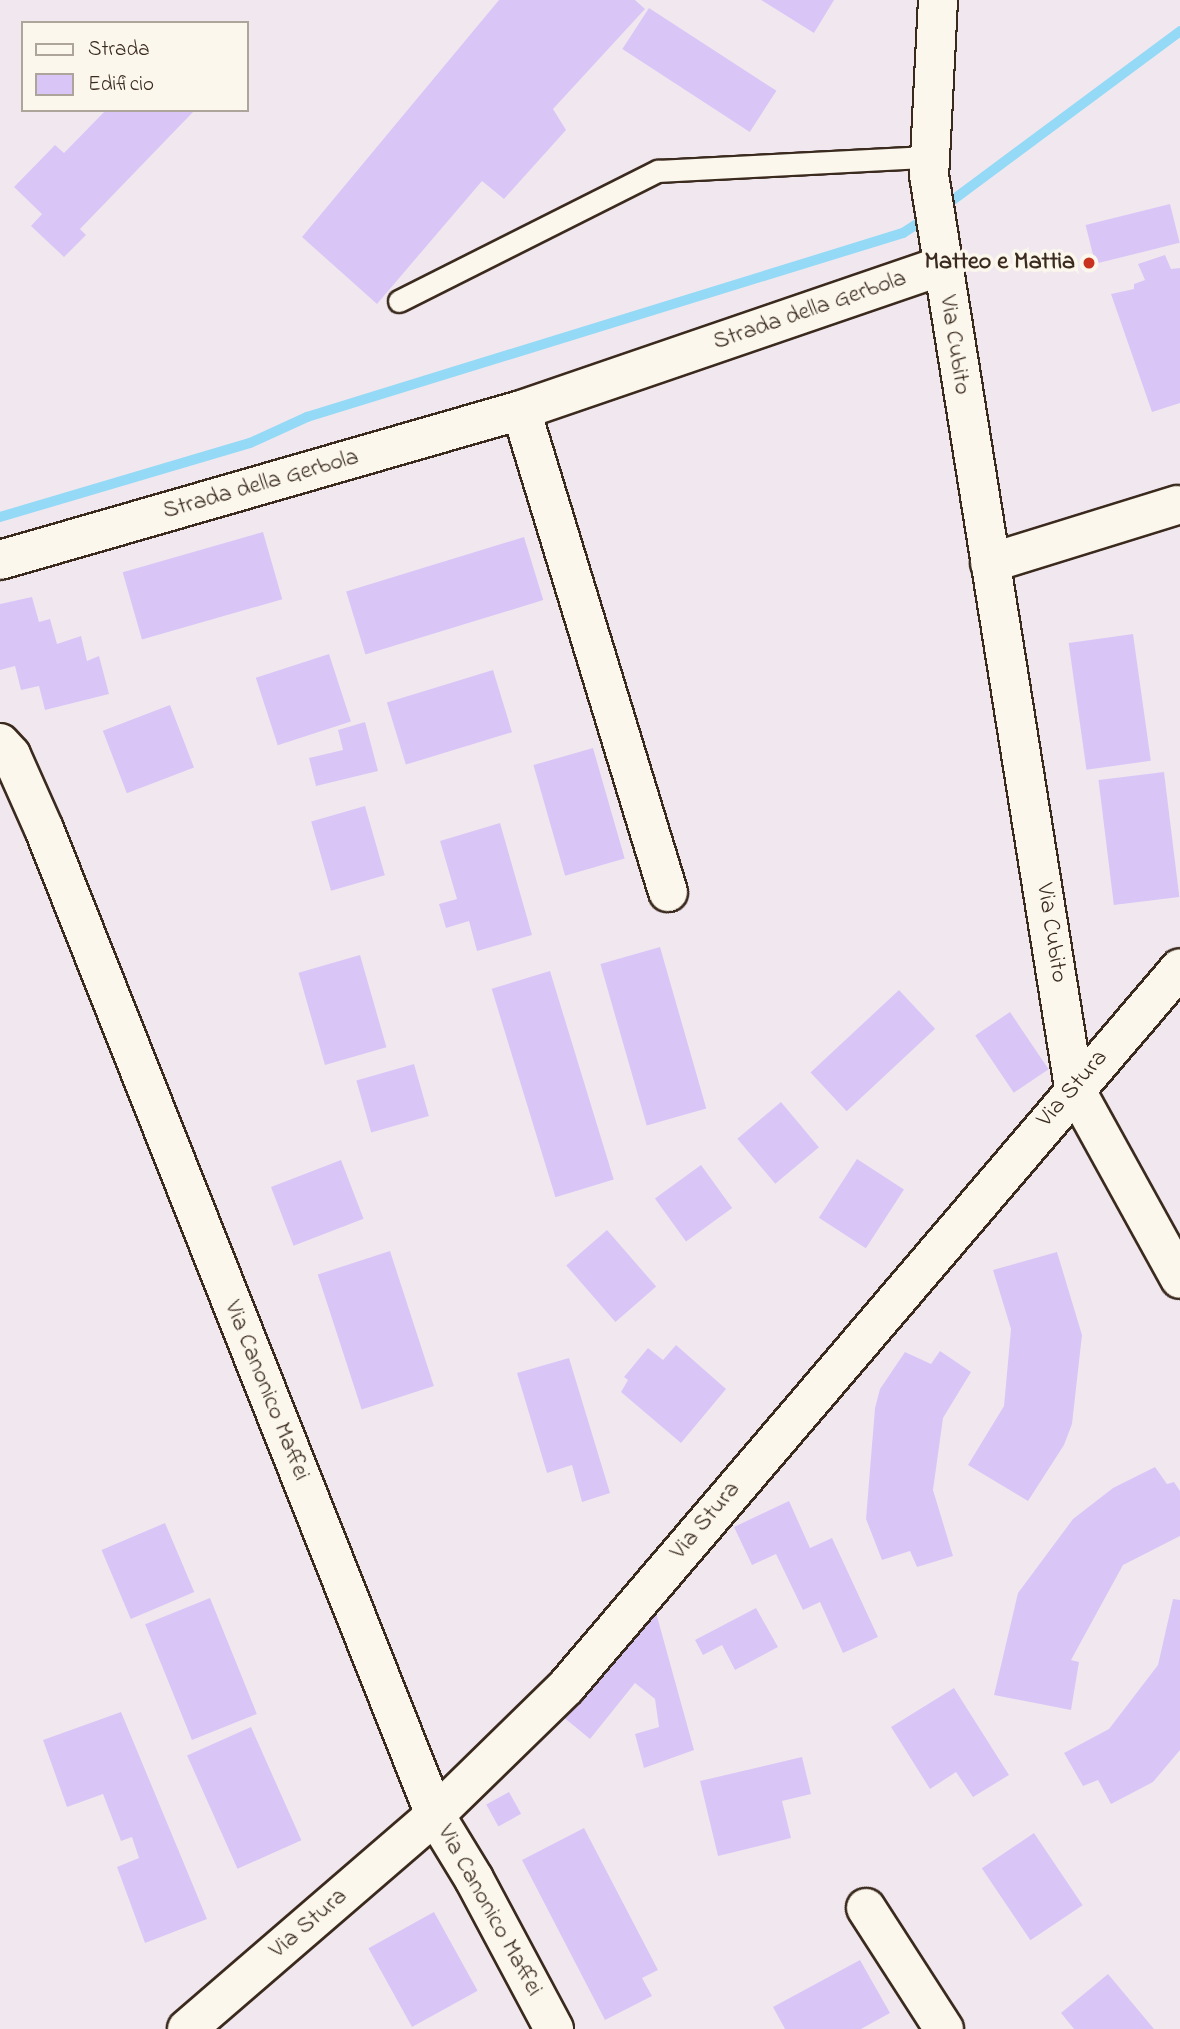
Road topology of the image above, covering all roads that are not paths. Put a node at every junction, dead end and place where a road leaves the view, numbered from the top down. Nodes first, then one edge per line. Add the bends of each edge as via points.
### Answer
1 (938, 0) edge
2 (928, 166) junction
3 (940, 265) junction
4 (399, 301) dead end
5 (521, 410) junction
6 (1177, 505) dead end
7 (0, 560) edge
8 (990, 563) junction
9 (0, 743) edge
10 (668, 892) dead end
11 (1180, 968) edge
12 (1074, 1087) junction
13 (1180, 1279) edge
14 (435, 1815) junction
15 (866, 1908) dead end
16 (187, 2029) edge
17 (554, 2029) edge
18 (944, 2029) edge

1 - 2 street, Via Cubito
2 - 3 street, Via Cubito
2 - 4 lane via 658,171
3 - 5 street, Strada della Gerbola
3 - 8 street, Via Cubito
5 - 7 street, Strada della Gerbola
5 - 10 street
6 - 8 street
8 - 12 street, Via Cubito
9 - 14 street, Via Canonico Maffei via 11,755 44,829
11 - 12 street, Via Stura
12 - 13 street, Via Cubito
12 - 14 street, Via Stura via 566,1687
14 - 16 street, Via Stura
14 - 17 street, Via Canonico Maffei
15 - 18 street

